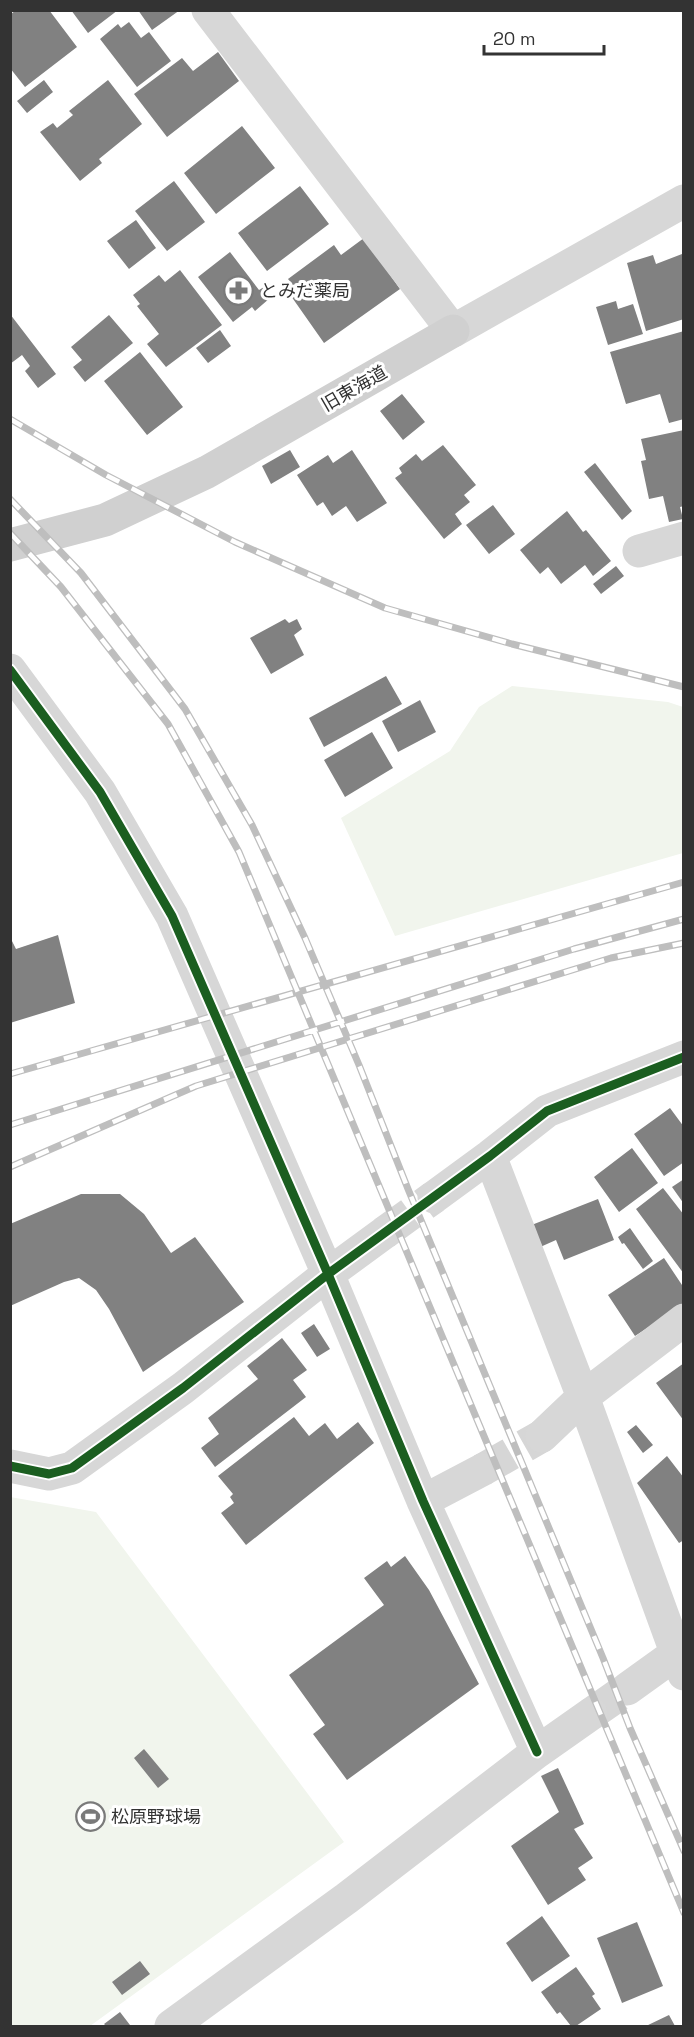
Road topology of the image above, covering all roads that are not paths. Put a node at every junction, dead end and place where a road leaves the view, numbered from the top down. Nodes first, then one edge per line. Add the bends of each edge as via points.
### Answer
1 (208, 10) edge
2 (684, 201) edge
3 (453, 331) junction
4 (684, 538) edge
5 (10, 545) edge
6 (639, 551) dead end
7 (10, 670) edge
8 (684, 1057) edge
9 (490, 1156) junction
10 (434, 1197) tunnel mouth
11 (384, 1233) tunnel mouth
12 (328, 1274) junction
13 (684, 1320) edge
14 (583, 1397) junction
15 (542, 1436) tunnel mouth
16 (10, 1466) edge
17 (482, 1470) tunnel mouth
18 (423, 1501) junction
19 (681, 1659) edge
20 (627, 1689) tunnel mouth
21 (591, 1714) tunnel mouth
22 (537, 1752) junction
23 (171, 2026) edge

1 - 3 street
2 - 3 street, 旧東海道
3 - 5 street, 旧東海道 via 207,472 105,520
4 - 6 street
7 - 12 street via 100,792 172,916
8 - 9 street via 547,1111
9 - 10 street
9 - 14 street
11 - 12 street
12 - 16 street via 183,1388 72,1468 50,1474
12 - 18 street
13 - 14 street
14 - 15 street
14 - 19 street
17 - 18 street
18 - 22 street
19 - 20 street
21 - 22 street
22 - 23 street via 347,1898

